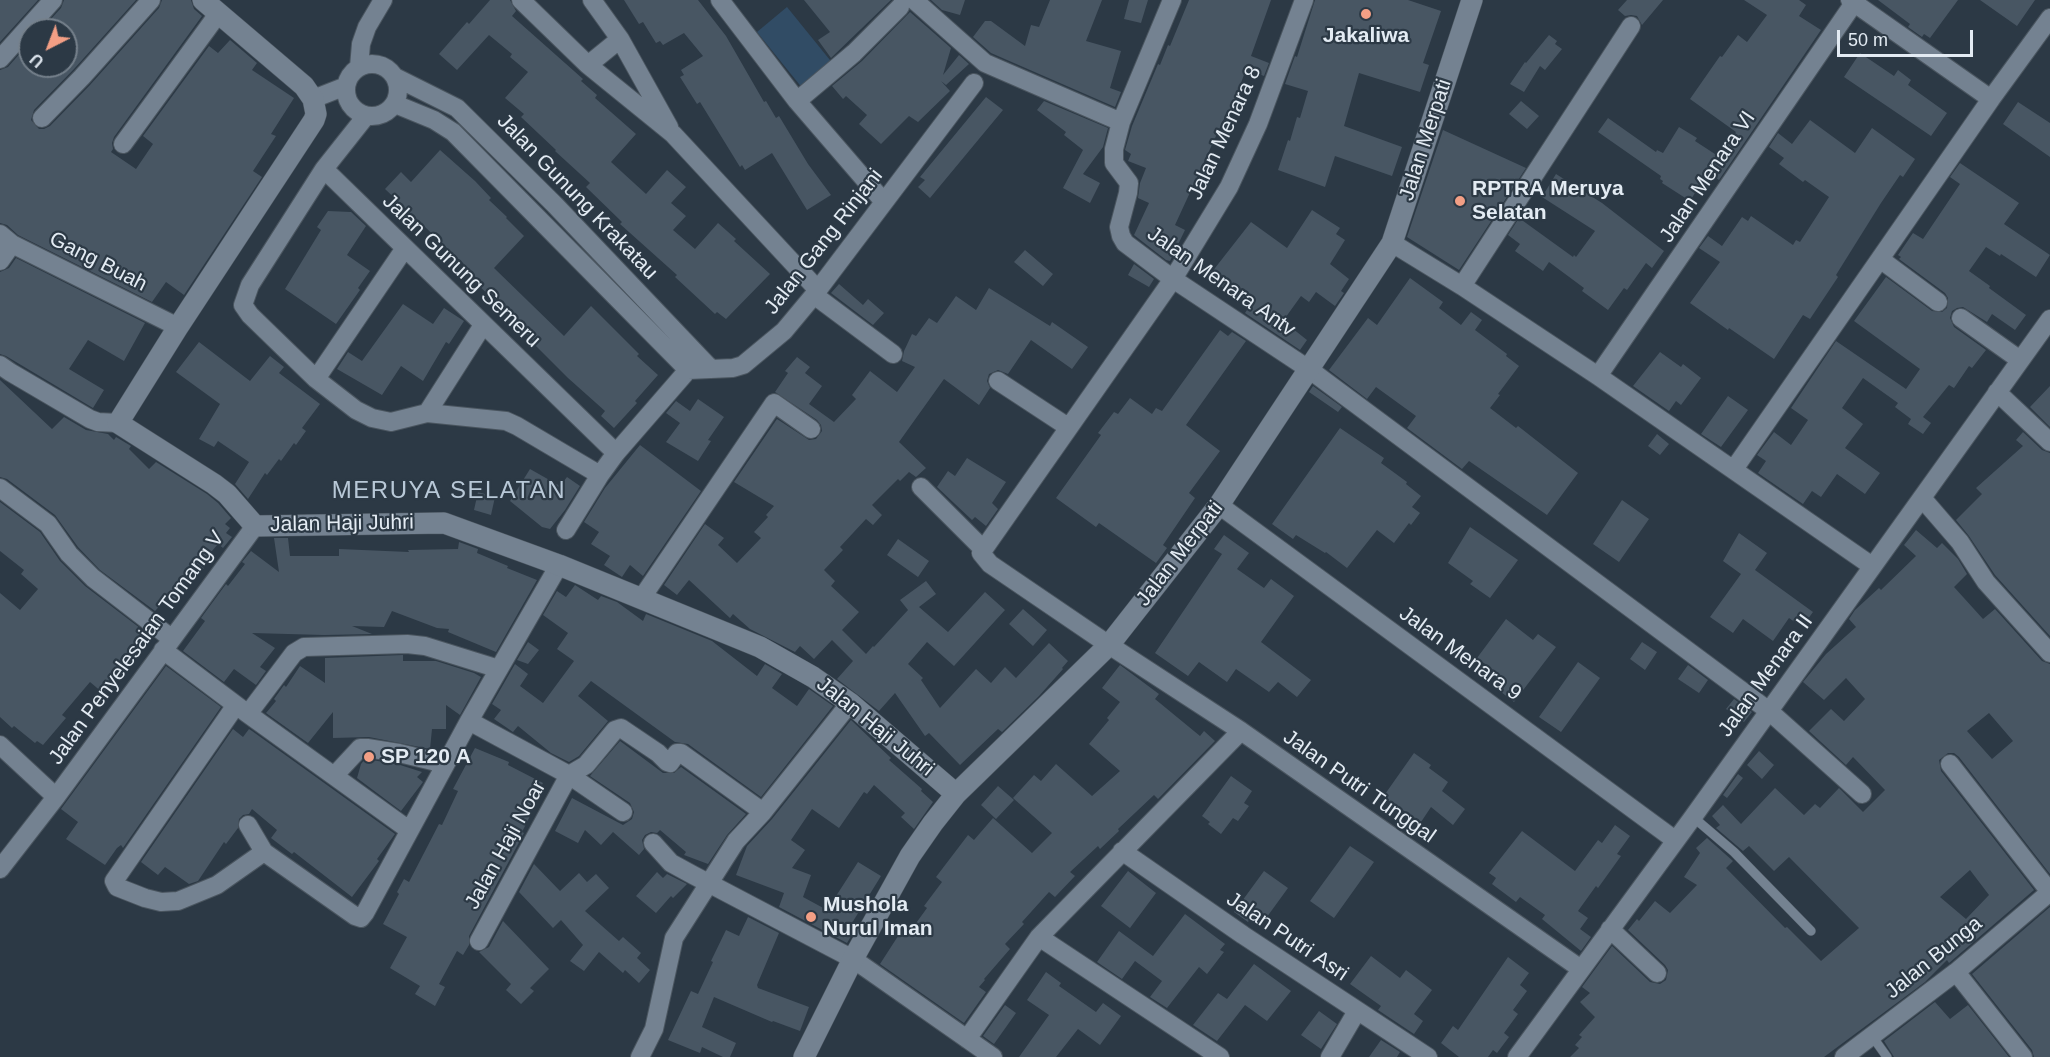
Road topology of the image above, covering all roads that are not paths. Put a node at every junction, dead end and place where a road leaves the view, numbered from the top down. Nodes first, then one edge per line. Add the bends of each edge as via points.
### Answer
1 (53, 0) edge
2 (151, 0) edge
3 (382, 0) edge
4 (521, 0) edge
5 (592, 0) edge
6 (720, 0) edge
7 (1172, 0) edge
8 (1304, 0) edge
9 (1472, 0) edge
10 (1852, 2) edge
11 (907, 3) edge
12 (211, 7) edge
13 (2050, 18) edge
14 (1631, 26) dead end
15 (620, 39) junction
16 (0, 59) edge
17 (588, 65) junction
18 (360, 67) junction
19 (395, 78) junction
20 (974, 83) dead end
21 (346, 86) junction
22 (311, 96) junction
23 (1991, 99) junction
24 (797, 101) junction
25 (394, 104) junction
26 (366, 116) junction
27 (42, 118) dead end
28 (1121, 122) junction
29 (673, 134) junction
30 (123, 144) dead end
31 (324, 170) junction
32 (884, 202) junction
33 (555, 205) junction
34 (541, 221) junction
35 (6, 239) edge
36 (1392, 243) junction
37 (405, 248) junction
38 (1880, 259) junction
39 (0, 261) edge
40 (1173, 279) junction
41 (1462, 286) junction
42 (816, 292) junction
43 (1938, 302) dead end
44 (1961, 318) dead end
45 (2050, 319) edge
46 (483, 325) junction
47 (178, 327) junction
48 (893, 354) dead end
49 (2020, 360) junction
50 (711, 369) junction
51 (688, 370) junction
52 (1310, 370) junction
53 (3, 374) edge
54 (1598, 376) junction
55 (316, 379) junction
56 (999, 381) dead end
57 (1997, 392) junction
58 (426, 413) junction
59 (118, 423) junction
60 (1068, 427) junction
61 (811, 429) dead end
62 (2050, 442) edge
63 (616, 453) junction
64 (1734, 469) junction
65 (600, 475) junction
66 (921, 487) dead end
67 (0, 488) edge
68 (1922, 498) junction
69 (1219, 505) junction
70 (255, 526) junction
71 (566, 530) dead end
72 (983, 549) junction
73 (559, 565) junction
74 (1872, 566) junction
75 (641, 599) junction
76 (167, 644) junction
77 (1109, 645) junction
78 (2050, 653) edge
79 (499, 669) junction
80 (850, 703) junction
81 (242, 710) junction
82 (1769, 711) junction
83 (469, 722) junction
84 (1241, 731) junction
85 (0, 745) edge
86 (445, 764) junction
87 (1950, 764) dead end
88 (569, 775) junction
89 (334, 776) junction
90 (956, 794) junction
91 (1862, 794) dead end
92 (57, 797) junction
93 (623, 812) dead end
94 (763, 812) junction
95 (1694, 817) junction
96 (248, 825) dead end
97 (409, 830) junction
98 (1675, 840) junction
99 (653, 843) dead end
100 (1122, 850) junction
101 (264, 852) junction
102 (0, 869) edge
103 (709, 882) junction
104 (2050, 892) edge
105 (1610, 929) junction
106 (1811, 931) dead end
107 (1038, 937) junction
108 (479, 941) dead end
109 (853, 959) junction
110 (1581, 969) junction
111 (1956, 972) junction
112 (1657, 973) dead end
113 (1358, 1011) junction
114 (1872, 1036) junction
115 (967, 1039) junction
116 (640, 1057) edge
117 (804, 1057) edge
118 (993, 1057) edge
119 (1220, 1057) edge
120 (1330, 1057) edge
121 (1428, 1057) edge
122 (1517, 1057) edge
123 (1844, 1057) edge
124 (1887, 1057) edge
125 (2023, 1057) edge

1 - 16 street
2 - 27 street
3 - 18 street via 361,44
4 - 17 street
5 - 15 street
6 - 24 street
7 - 28 street
8 - 40 street, Jalan Menara 8 via 1254,134 1229,187
9 - 36 street, Jalan Merpati
10 - 23 street
10 - 54 street, Jalan Menara VI
11 - 24 street
11 - 28 street via 985,63
12 - 22 street
12 - 30 street
13 - 23 street
14 - 41 street
15 - 17 street
15 - 29 street
17 - 29 street
18 - 19 street via 380,65
18 - 21 street
19 - 25 street via 398,95
19 - 33 street, Jalan Gunung Krakatau via 457,108
20 - 32 street, Jalan Gang Rinjani
21 - 22 street
21 - 26 street via 348,101
22 - 47 street via 314,120
23 - 38 street
24 - 32 street
25 - 26 street via 382,114
25 - 34 street, Jalan Gunung Krakatau via 453,132
26 - 31 street
28 - 40 street, Jalan Menara Antv via 1114,163 1129,183 1119,227 1121,236
29 - 42 street
31 - 37 street, Jalan Gunung Semeru
31 - 55 street via 250,285 243,305
32 - 42 street, Jalan Gang Rinjani
33 - 34 street
33 - 50 street, Jalan Gunung Krakatau
34 - 51 street, Jalan Gunung Krakatau
35 - 39 street
35 - 47 street, Gang Buah
36 - 41 street
36 - 52 street, Jalan Merpati
37 - 46 street, Jalan Gunung Semeru
37 - 55 street
38 - 43 street
38 - 64 street
40 - 52 street, Jalan Menara Antv
40 - 60 street, Jalan Menara 8
41 - 54 street
42 - 48 street
42 - 50 street, Jalan Gang Rinjani via 784,331 743,364 733,369
44 - 49 street
45 - 49 street, Jalan Menara II
46 - 58 street
46 - 63 street, Jalan Gunung Semeru
47 - 59 street
49 - 57 street, Jalan Menara II
50 - 51 street, Jalan Gang Rinjani
51 - 63 street
52 - 69 street, Jalan Merpati
52 - 82 street, Jalan Menara Antv
53 - 59 street via 98,423
54 - 64 street
55 - 58 street via 372,418 391,422
56 - 60 street
57 - 62 street
57 - 68 street, Jalan Menara II
58 - 65 street via 511,423
59 - 70 street, Jalan Haji Juhri via 214,484
60 - 72 street, Jalan Menara 8
61 - 75 street via 774,403
63 - 65 street
64 - 74 street
65 - 71 street
66 - 72 street, Jalan Putri Tunggal
67 - 76 street via 48,524 69,554
68 - 74 street, Jalan Menara II
68 - 78 street via 1960,542 1986,582
69 - 77 street, Jalan Merpati
69 - 98 street, Jalan Menara 9
70 - 73 street, Jalan Haji Juhri via 444,523
70 - 76 street, Jalan Penyelesaian Tomang V
72 - 77 street, Jalan Putri Tunggal via 981,553 990,564
73 - 75 street, Jalan Haji Juhri
73 - 79 street
74 - 82 street, Jalan Menara II
75 - 80 street, Jalan Haji Juhri via 760,647
76 - 81 street
76 - 92 street, Jalan Penyelesaian Tomang V
77 - 84 street, Jalan Putri Tunggal
77 - 90 street, Jalan Merpati
79 - 81 street via 408,644 304,647
79 - 83 street
80 - 90 street, Jalan Haji Juhri
80 - 94 street
81 - 89 street
81 - 101 street via 114,880 117,887 145,898 178,901 216,885
82 - 91 street, Jalan Menara Antv
82 - 95 street, Jalan Menara II
83 - 86 street
83 - 88 street, Jalan Haji Noar
84 - 100 street
84 - 110 street, Jalan Putri Tunggal
85 - 92 street
86 - 89 street via 360,748
86 - 97 street
87 - 104 street
88 - 93 street
88 - 94 street via 586,765 621,728 667,762 681,753
88 - 108 street, Jalan Haji Noar
89 - 97 street
90 - 109 street, Jalan Merpati via 910,856
92 - 102 street, Jalan Penyelesaian Tomang V
94 - 103 street via 736,841
95 - 98 street, Jalan Menara II
95 - 106 lane
96 - 101 street
97 - 101 street via 361,918
98 - 105 street, Jalan Menara II
99 - 103 street via 671,863
100 - 107 street
100 - 113 street, Jalan Putri Asri
103 - 109 street
103 - 116 street via 674,938 654,1029
104 - 111 street, Jalan Bunga
105 - 110 street, Jalan Menara II
105 - 112 street
107 - 115 street
107 - 119 street
109 - 115 street
109 - 117 street, Jalan Merpati
110 - 122 street, Jalan Menara II
111 - 114 street, Jalan Bunga
111 - 125 street
113 - 120 street
113 - 121 street, Jalan Putri Asri
114 - 123 street, Jalan Bunga
114 - 124 lane
115 - 118 street

